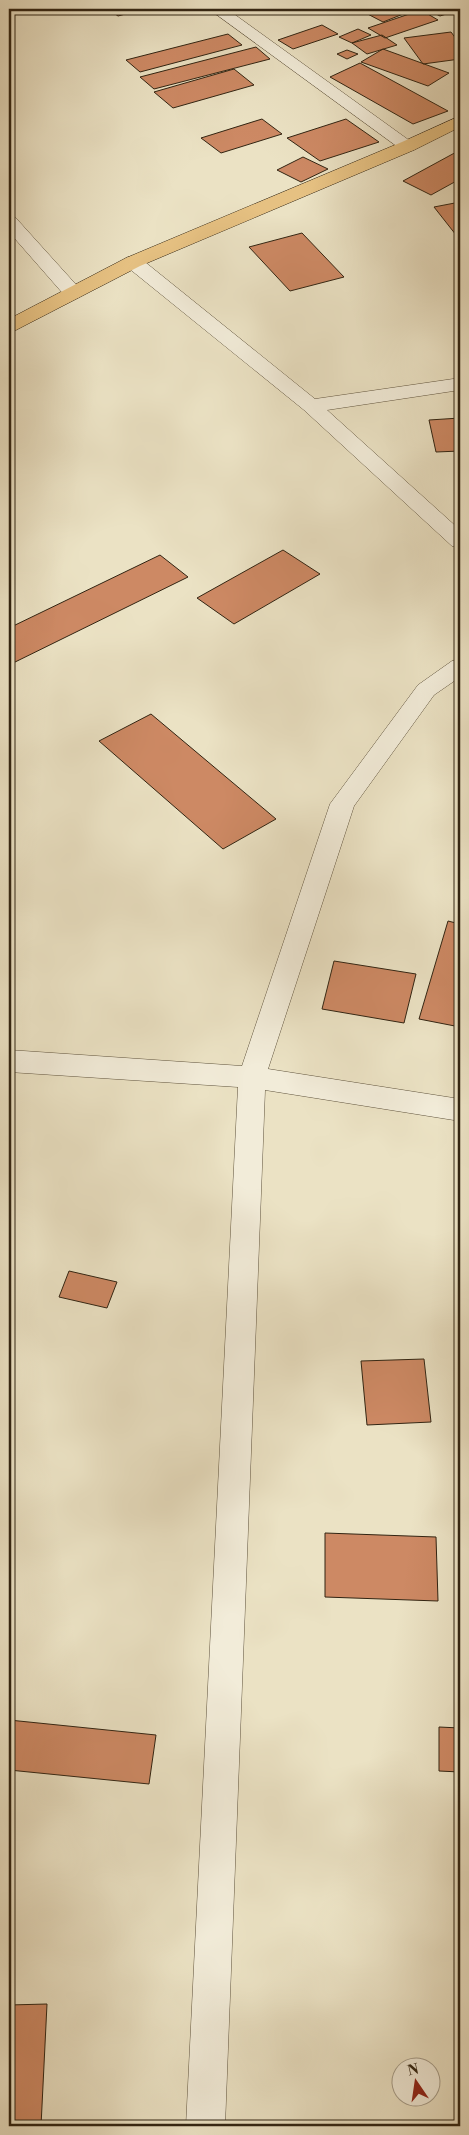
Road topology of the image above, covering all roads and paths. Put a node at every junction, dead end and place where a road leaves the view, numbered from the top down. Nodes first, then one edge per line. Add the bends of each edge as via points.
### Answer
1 (217, 9) edge
2 (460, 121) edge
3 (408, 146) junction
4 (9, 221) edge
5 (133, 262) junction
6 (73, 293) junction
7 (9, 326) edge
8 (460, 384) edge
9 (311, 406) junction
10 (460, 541) edge
11 (460, 666) edge
12 (9, 1061) edge
13 (252, 1077) junction
14 (460, 1110) edge
15 (205, 2126) edge

1 - 3 street
2 - 3 main road
3 - 5 main road
4 - 6 street
5 - 6 main road
5 - 9 street
6 - 7 main road
8 - 9 street
9 - 10 street
11 - 13 street via 426,690 342,804
12 - 13 street
13 - 14 street
13 - 15 street

